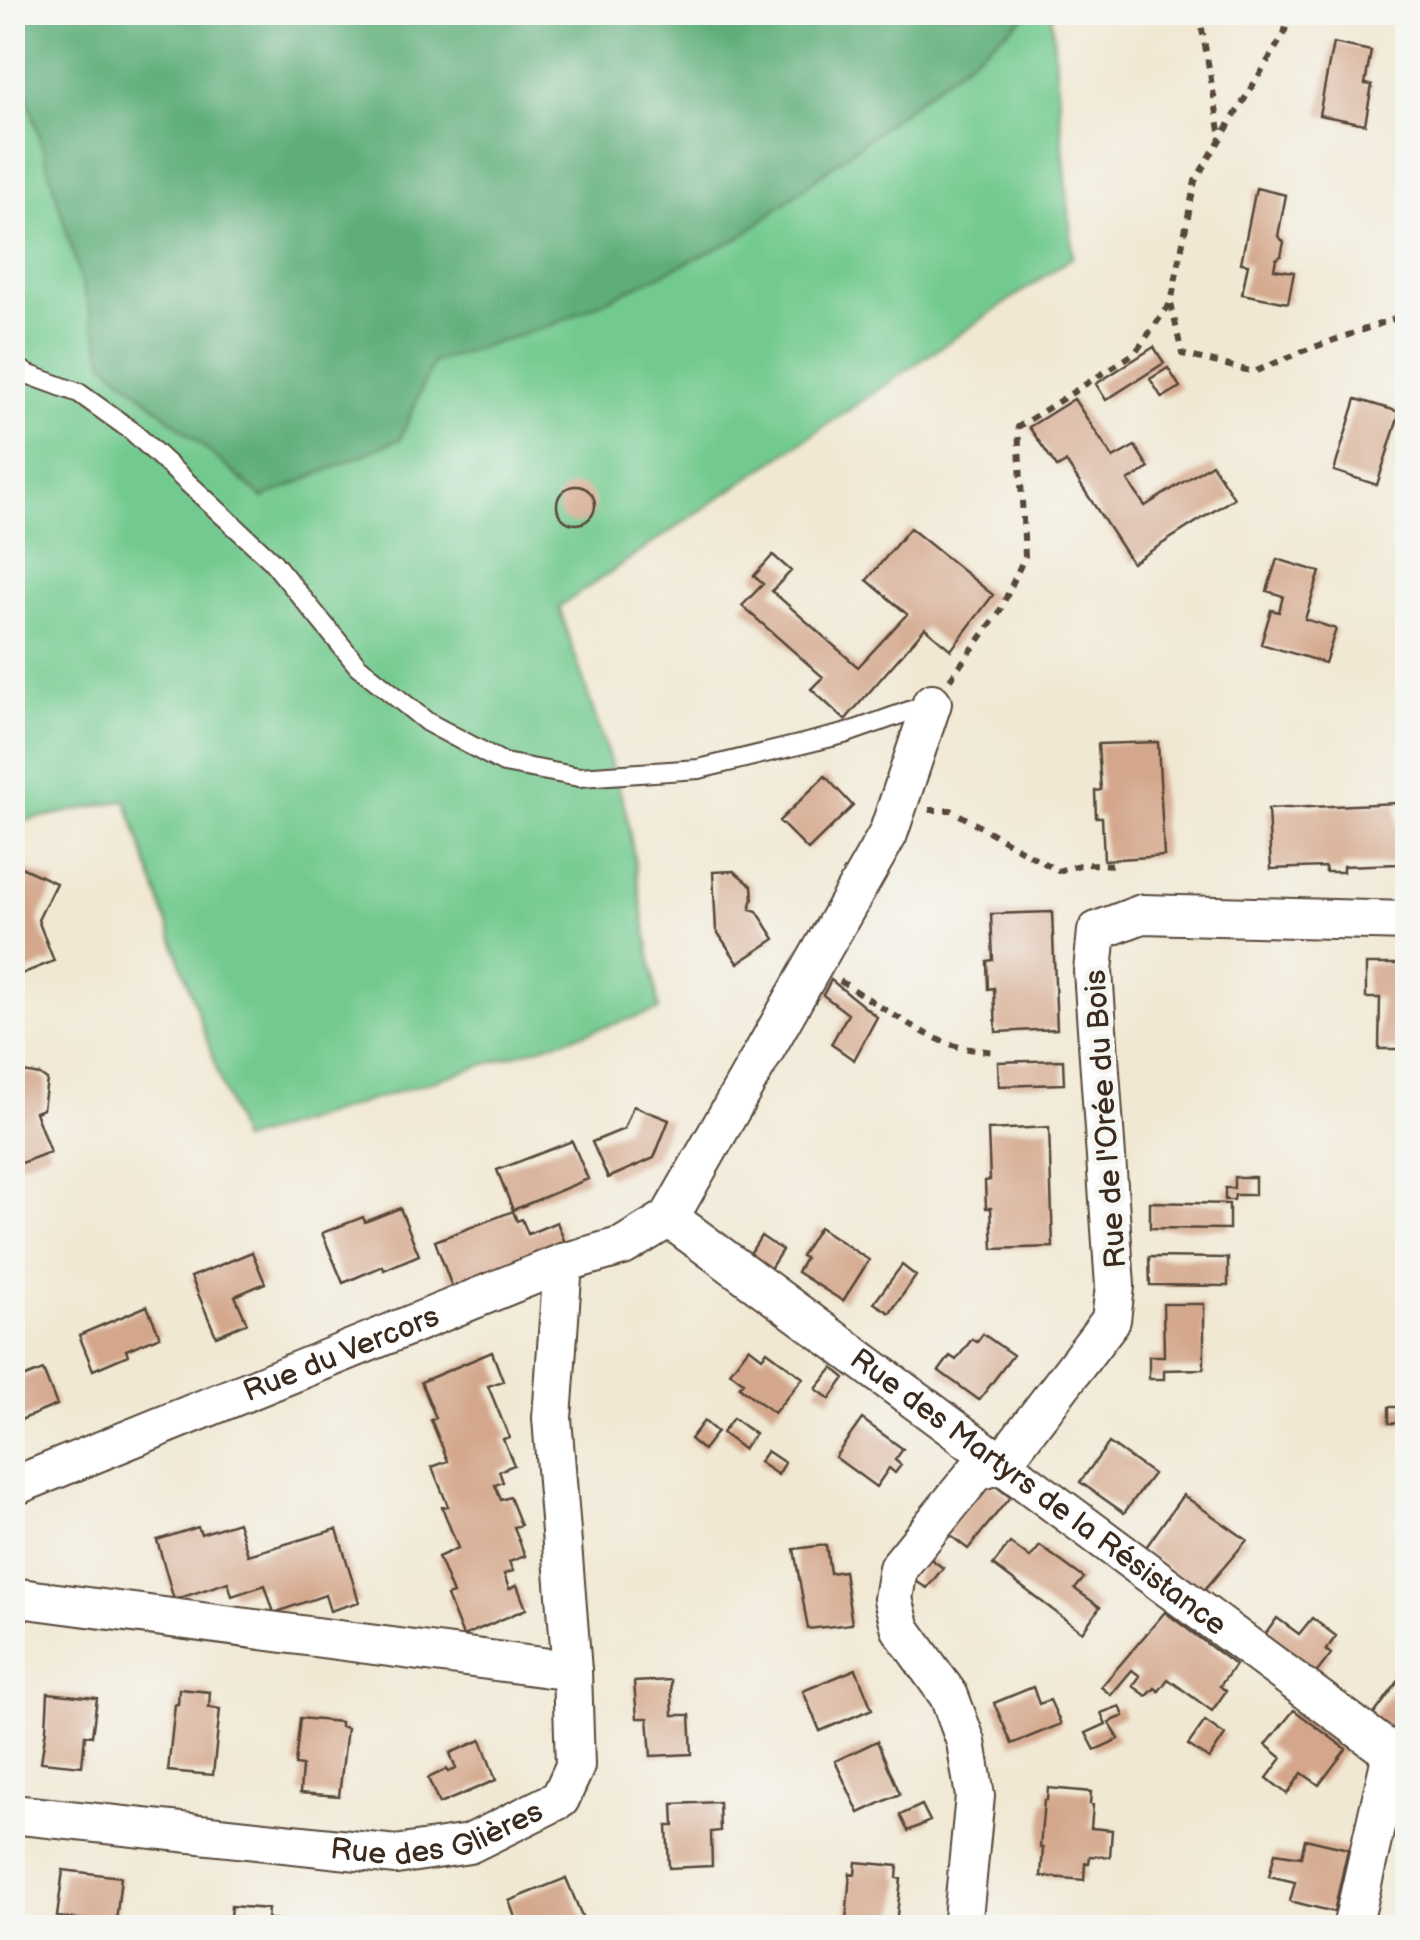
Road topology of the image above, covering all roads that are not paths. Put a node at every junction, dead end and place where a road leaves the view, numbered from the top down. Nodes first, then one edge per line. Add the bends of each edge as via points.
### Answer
1 (12, 364) edge
2 (932, 703) joint
3 (1408, 921) edge
4 (669, 1218) junction
5 (562, 1263) junction
6 (1001, 1464) junction
7 (12, 1487) edge
8 (12, 1597) edge
9 (572, 1671) junction
10 (1400, 1759) edge
11 (12, 1814) edge
12 (962, 1928) edge
13 (1352, 1928) edge

1 - 2 lane via 79,393 132,431 272,561 358,666 426,722 504,763 579,777 699,769 844,734
2 - 4 street via 888,834
3 - 6 street, Rue de l'Orée du Bois via 1142,914 1097,931 1094,970 1116,1286 1111,1320
4 - 5 street, Rue du Vercors via 623,1246
4 - 6 street, Rue des Martyrs de la Résistance
5 - 7 street, Rue du Vercors
5 - 9 street, Rue des Glières via 552,1418
6 - 10 street, Rue des Martyrs de la Résistance
6 - 12 street via 976,1472 898,1568 893,1599 901,1629 949,1696 966,1742 976,1796
8 - 9 street
9 - 11 street, Rue des Glières via 575,1766 560,1799 469,1844 396,1855
10 - 13 street

